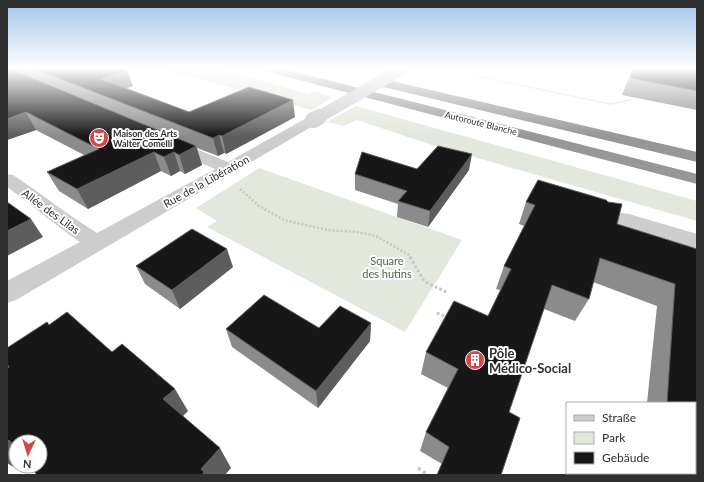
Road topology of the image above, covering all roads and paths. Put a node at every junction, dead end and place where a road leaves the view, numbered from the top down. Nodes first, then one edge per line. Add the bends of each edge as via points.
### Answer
1 (353, 90) edge
2 (365, 90) edge
3 (416, 90) edge
4 (545, 90) edge
5 (631, 100) dead end
6 (156, 138) edge
7 (697, 157) edge
8 (221, 173) junction
9 (697, 178) edge
10 (7, 179) edge
11 (604, 217) edge
12 (96, 242) junction
13 (697, 242) edge
14 (7, 293) edge
15 (448, 293) dead end
16 (437, 313) dead end
17 (450, 318) edge
18 (418, 468) dead end
19 (428, 475) edge

1 - 9 highway, Autoroute Blanche
2 - 8 street, Rue de la Libération, bridge
3 - 7 highway, Autoroute Blanche
4 - 5 path via 610,104
6 - 8 street
8 - 12 street, Rue de la Libération
8 - 15 path via 259,206 284,220 376,236 409,254 424,281
10 - 12 street, Allée des Lilas
11 - 13 street
12 - 14 street, Rue de la Libération
16 - 17 path
18 - 19 path

